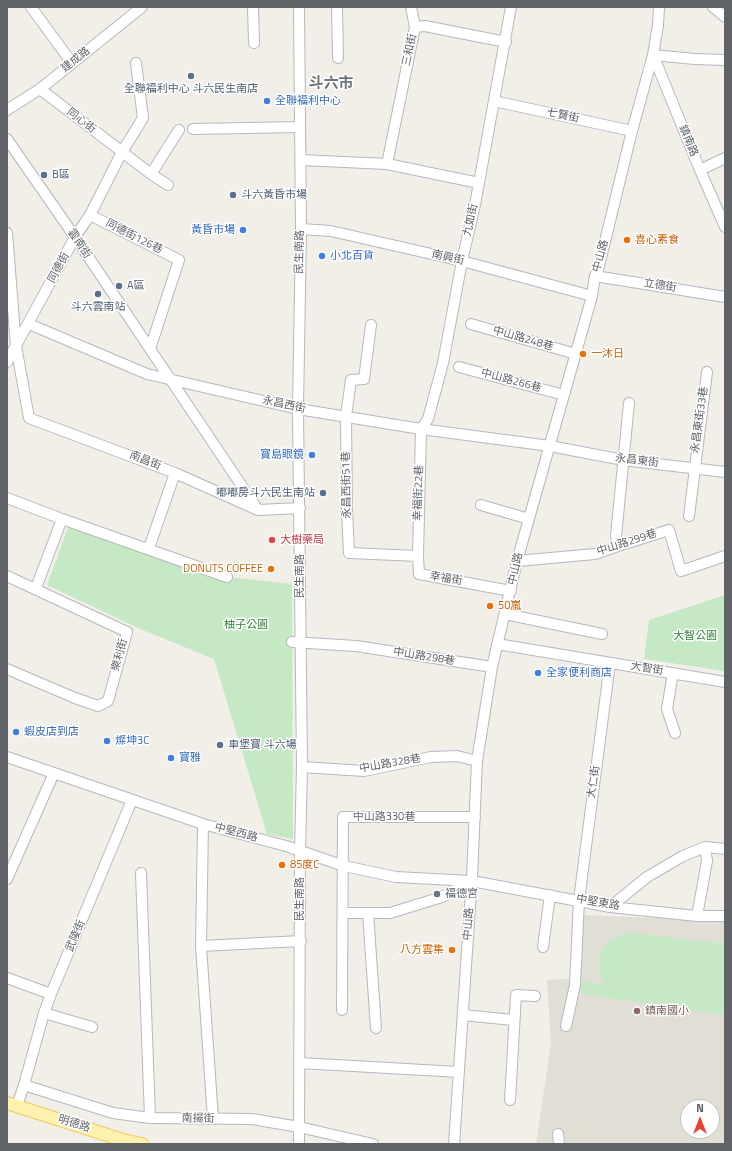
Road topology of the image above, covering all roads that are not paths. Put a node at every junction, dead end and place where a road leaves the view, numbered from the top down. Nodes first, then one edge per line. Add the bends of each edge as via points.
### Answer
1 (31, 7) edge
2 (142, 7) edge
3 (253, 7) edge
4 (299, 7) edge
5 (337, 7) edge
6 (411, 7) edge
7 (511, 7) edge
8 (659, 7) edge
9 (713, 7) edge
10 (725, 17) edge
11 (415, 27) junction
12 (506, 42) junction
13 (254, 43) dead end
14 (653, 55) junction
15 (338, 58) dead end
16 (725, 60) edge
17 (72, 63) junction
18 (136, 63) dead end
19 (40, 89) junction
20 (494, 101) junction
21 (7, 110) edge
22 (300, 127) junction
23 (193, 129) dead end
24 (178, 130) dead end
25 (632, 131) junction
26 (7, 139) edge
27 (122, 152) junction
28 (725, 158) edge
29 (301, 160) junction
30 (387, 164) junction
31 (700, 170) junction
32 (151, 174) junction
33 (479, 183) junction
34 (168, 186) dead end
35 (90, 215) junction
36 (725, 227) edge
37 (301, 229) junction
38 (7, 233) edge
39 (75, 237) junction
40 (462, 261) junction
41 (595, 276) junction
42 (592, 296) junction
43 (725, 297) edge
44 (29, 324) junction
45 (471, 324) dead end
46 (371, 325) dead end
47 (16, 346) junction
48 (150, 349) junction
49 (576, 354) junction
50 (8, 356) edge
51 (458, 367) dead end
52 (707, 372) dead end
53 (171, 381) junction
54 (564, 395) junction
55 (629, 403) dead end
56 (298, 409) junction
57 (346, 416) junction
58 (421, 429) junction
59 (550, 446) junction
60 (623, 460) junction
61 (694, 468) junction
62 (725, 472) edge
63 (175, 473) junction
64 (7, 498) edge
65 (481, 505) dead end
66 (300, 508) junction
67 (258, 510) junction
68 (689, 516) dead end
69 (62, 519) junction
70 (529, 519) junction
71 (618, 546) junction
72 (149, 548) junction
73 (418, 556) junction
74 (725, 556) edge
75 (517, 561) junction
76 (7, 576) edge
77 (227, 577) dead end
78 (36, 588) junction
79 (511, 591) junction
80 (505, 614) junction
81 (602, 634) dead end
82 (296, 642) junction
83 (497, 644) junction
84 (610, 663) junction
85 (492, 667) junction
86 (7, 669) edge
87 (673, 673) junction
88 (725, 682) edge
89 (675, 733) dead end
90 (7, 757) edge
91 (477, 761) junction
92 (302, 767) junction
93 (54, 773) junction
94 (132, 800) junction
95 (475, 817) junction
96 (203, 824) junction
97 (706, 847) junction
98 (725, 849) edge
99 (300, 852) junction
100 (344, 866) junction
101 (141, 873) dead end
102 (7, 879) edge
103 (472, 881) junction
104 (550, 895) junction
105 (579, 900) junction
106 (610, 907) junction
107 (343, 913) junction
108 (368, 913) junction
109 (697, 916) junction
110 (725, 916) edge
111 (300, 941) junction
112 (201, 946) junction
113 (543, 947) dead end
114 (7, 978) edge
115 (51, 994) junction
116 (535, 996) dead end
117 (342, 1010) dead end
118 (44, 1013) junction
119 (463, 1015) junction
120 (513, 1020) junction
121 (566, 1026) dead end
122 (92, 1027) dead end
123 (376, 1028) dead end
124 (300, 1063) junction
125 (459, 1072) junction
126 (24, 1085) junction
127 (510, 1100) dead end
128 (12, 1105) edge
129 (150, 1118) junction
130 (213, 1119) junction
131 (299, 1127) junction
132 (142, 1144) edge
133 (299, 1144) edge
134 (373, 1144) edge
135 (454, 1144) edge

1 - 17 street
2 - 17 street, 建成路
3 - 13 street
4 - 22 street, 民生南路
5 - 15 street
6 - 11 street
7 - 12 street, 九如街
8 - 14 street, 中山路
9 - 10 street
11 - 12 street, 三和街 via 425,26
11 - 30 street, 三和街
12 - 20 street, 九如街
14 - 16 street
14 - 25 street, 中山路
14 - 31 street, 鎮南路
17 - 19 street, 建成路
18 - 27 street via 143,118
19 - 21 street, 建成路
19 - 27 street, 同心街
20 - 25 street, 七賢街
20 - 33 street, 九如街
22 - 23 street
22 - 29 street, 民生南路
24 - 32 street
25 - 41 street, 中山路
26 - 39 street, 雲南街
27 - 32 street, 同心街
27 - 35 street, 同德街
28 - 31 street
29 - 30 street
29 - 37 street, 民生南路
30 - 33 street
31 - 36 street, 鎮南路
32 - 34 street, 同心街
33 - 40 street, 九如街
35 - 39 street, 同德街
35 - 48 street, 同德街126巷 via 179,260
37 - 40 street, 南興街 via 331,231
37 - 56 street, 民生南路
38 - 47 street
39 - 44 street, 同德街
39 - 48 street, 雲南街
40 - 42 street, 南興街
40 - 58 street, 九如街 via 444,363 428,419
41 - 42 street, 中山路
41 - 43 street, 立德街
42 - 49 street, 中山路
44 - 47 street, 同德街
44 - 53 street, 永昌西街 via 146,374
45 - 49 street, 中山路248巷
46 - 57 street, 永昌西街51巷 via 364,379 351,380
47 - 50 street, 同德街
47 - 63 street, 南昌街 via 29,418
48 - 53 street, 雲南街
49 - 54 street, 中山路
51 - 54 street, 中山路266巷
52 - 61 street, 永昌東街33巷
53 - 56 street, 永昌西街
53 - 67 street, 雲南街
54 - 59 street, 中山路
55 - 60 street
56 - 57 street, 永昌西街
56 - 66 street, 民生南路
57 - 58 street, 永昌西街
57 - 73 street, 永昌西街51巷 via 349,553
58 - 59 street, 永昌西街
58 - 73 street, 幸福街22巷
59 - 60 street, 永昌東街
59 - 70 street, 中山路
60 - 61 street, 永昌東街
60 - 71 street via 616,536
61 - 62 street, 永昌東街
61 - 68 street, 永昌東街33巷
63 - 67 street, 南昌街
63 - 72 street
64 - 69 street
65 - 70 street
66 - 67 street
66 - 82 street, 民生南路
69 - 72 street
69 - 78 street
70 - 75 street, 中山路
71 - 74 street, 中山路299巷 via 669,530 681,571
71 - 75 street, 中山路299巷 via 595,554
72 - 77 street
73 - 79 street, 幸福街 via 419,574
75 - 79 street, 中山路
76 - 78 street, 樂利街
78 - 86 street, 樂利街 via 127,632 108,701 98,706 91,704
79 - 80 street, 中山路
80 - 81 street
80 - 83 street, 中山路
82 - 85 street, 中山路298巷 via 356,646
82 - 92 street, 民生南路
83 - 84 street, 大智街
83 - 85 street, 中山路
84 - 87 street, 大智街
84 - 105 street, 大仁街
85 - 91 street, 中山路
87 - 88 street, 大智街
87 - 89 street via 667,709
90 - 93 street, 中堅西路
91 - 92 street, 中山路328巷 via 457,756 431,757 364,771
91 - 95 street, 中山路
92 - 99 street, 民生南路
93 - 94 street, 中堅西路
93 - 102 street
94 - 96 street, 中堅西路
94 - 115 street, 武陵街
95 - 100 street, 中山路330巷 via 343,816
95 - 103 street, 中山路
96 - 99 street, 中堅西路
96 - 112 street
97 - 98 street
97 - 106 street via 683,856 647,877
97 - 109 street via 707,861
99 - 100 street, 中堅西路
99 - 111 street, 民生南路
100 - 103 street, 中堅西路 via 396,877
100 - 107 street
101 - 129 street
103 - 104 street, 中堅東路
103 - 108 street via 442,897 390,913
103 - 119 street, 中山路
104 - 105 street, 中堅東路
104 - 113 street
105 - 106 street, 中堅東路
105 - 121 street, 大仁街 via 575,985
106 - 109 street, 中堅東路
107 - 108 street
107 - 117 street
108 - 123 street
109 - 110 street, 中堅東路
111 - 112 street
111 - 124 street, 民生南路
112 - 130 street
114 - 115 street
115 - 118 street, 武陵街
116 - 120 street via 516,995
118 - 122 street
118 - 126 street, 武陵街
119 - 120 street
119 - 125 street, 中山路
120 - 127 street
124 - 125 street
124 - 131 street, 民生南路
125 - 135 street, 中山路
126 - 128 street, 武陵街
126 - 129 street, 南揚街 via 113,1113
128 - 132 main road, 明德路
129 - 130 street, 南揚街
130 - 131 street, 南揚街 via 252,1120
131 - 133 street, 民生南路
131 - 134 street, 南揚街

